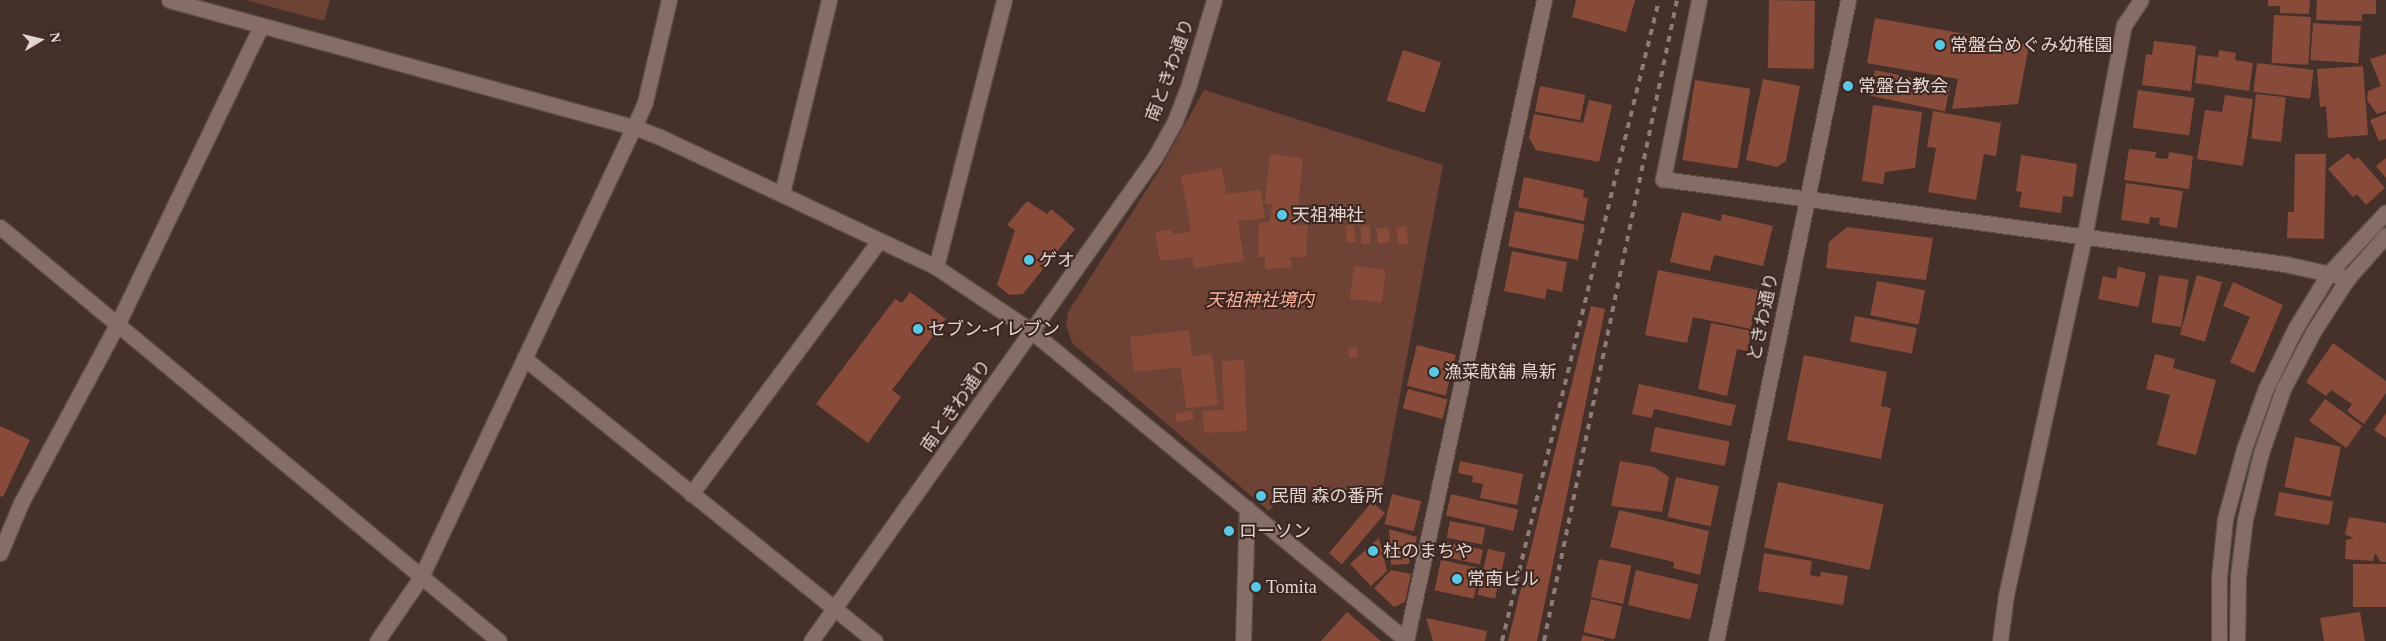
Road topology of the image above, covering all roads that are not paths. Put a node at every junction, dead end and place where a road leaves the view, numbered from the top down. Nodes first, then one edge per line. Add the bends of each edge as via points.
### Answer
1 (169, 0) edge
2 (669, 0) edge
3 (829, 0) edge
4 (1004, 0) edge
5 (1214, 0) edge
6 (1544, 0) edge
7 (1699, 0) edge
8 (1848, 0) edge
9 (2141, 0) edge
10 (261, 26) junction
11 (634, 127) junction
12 (782, 193) junction
13 (1806, 199) junction
14 (2386, 212) edge
15 (0, 226) edge
16 (2386, 235) edge
17 (2084, 238) junction
18 (879, 240) junction
19 (936, 267) junction
20 (2329, 273) junction
21 (2348, 278) junction
22 (118, 323) junction
23 (1030, 330) junction
24 (524, 358) junction
25 (691, 494) junction
26 (1247, 508) junction
27 (0, 553) edge
28 (421, 577) junction
29 (833, 610) junction
30 (1406, 640) edge
31 (376, 641) edge
32 (499, 641) edge
33 (811, 641) edge
34 (875, 641) edge
35 (1243, 641) edge
36 (1716, 641) edge
37 (2000, 641) edge
38 (2219, 641) edge
39 (2237, 641) edge

1 - 10 street
2 - 11 street via 645,102
3 - 12 street
4 - 19 street
5 - 23 street, 南ときわ通り via 1189,84 1175,121 1155,157
6 - 30 street
7 - 13 street via 1663,179
8 - 13 street, ときわ通り
9 - 17 street via 2124,25
10 - 11 street
10 - 22 street
11 - 12 street
11 - 24 street
12 - 18 street
13 - 17 street
13 - 36 street, ときわ通り
14 - 20 street
15 - 22 street
16 - 21 street
17 - 20 street
17 - 37 street via 2012,567
18 - 19 street
18 - 25 street
19 - 23 street
20 - 21 street
20 - 38 street via 2295,329 2266,388 2244,449 2225,519 2219,577
21 - 39 street via 2313,332 2283,389 2261,453 2245,520 2238,576
22 - 27 street via 22,503
22 - 28 street
23 - 26 street
23 - 29 street, 南ときわ通り
24 - 25 street
24 - 28 street
25 - 29 street
26 - 30 street
26 - 35 street
28 - 31 street
28 - 32 street
29 - 33 street, 南ときわ通り
29 - 34 street

